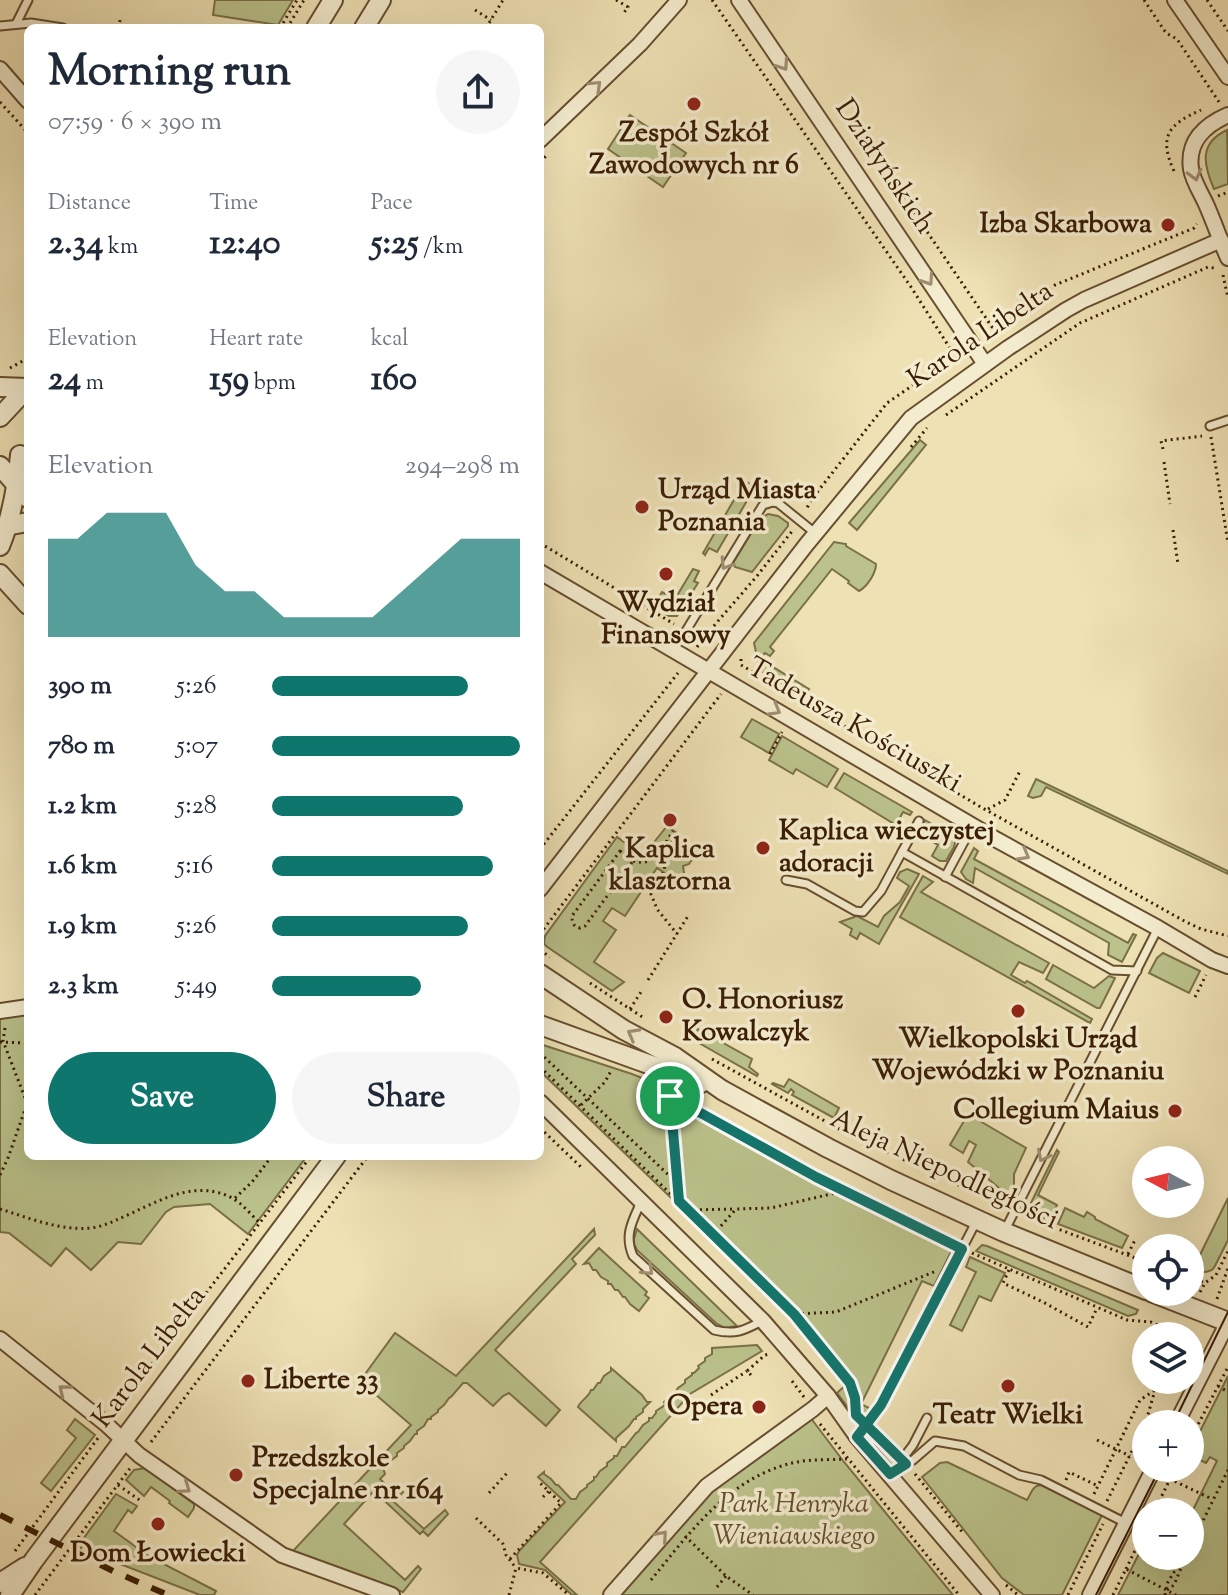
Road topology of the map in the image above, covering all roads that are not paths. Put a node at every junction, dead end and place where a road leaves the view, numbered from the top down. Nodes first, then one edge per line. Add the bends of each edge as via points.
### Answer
1 (28, 0) edge
2 (333, 0) edge
3 (381, 0) edge
4 (679, 0) edge
5 (739, 0) edge
6 (1175, 0) edge
7 (16, 24) junction
8 (37, 24) edge
9 (318, 24) edge
10 (366, 24) edge
11 (0, 26) edge
12 (0, 69) edge
13 (1228, 77) edge
14 (24, 96) edge
15 (1228, 115) edge
16 (544, 136) edge
17 (1221, 240) junction
18 (1228, 258) edge
19 (985, 364) junction
20 (2, 378) edge
21 (24, 386) edge
22 (24, 391) edge
23 (0, 417) edge
24 (1228, 420) edge
25 (1210, 426) dead end
26 (24, 450) edge
27 (1, 469) edge
28 (22, 491) edge
29 (24, 523) edge
30 (4, 526) edge
31 (815, 533) junction
32 (0, 546) edge
33 (0, 574) edge
34 (544, 574) edge
35 (24, 601) edge
36 (671, 650) junction
37 (707, 671) junction
38 (919, 821) dead end
39 (973, 825) junction
40 (902, 852) junction
41 (945, 877) junction
42 (786, 880) dead end
43 (544, 884) edge
44 (1158, 928) junction
45 (1228, 966) edge
46 (1137, 971) junction
47 (544, 977) edge
48 (24, 1008) edge
49 (4, 1014) edge
50 (544, 1026) edge
51 (722, 1090) junction
52 (544, 1106) edge
53 (333, 1160) edge
54 (641, 1202) junction
55 (977, 1220) junction
56 (1004, 1232) junction
57 (1132, 1284) edge
58 (1187, 1306) edge
59 (763, 1321) junction
60 (1228, 1322) edge
61 (0, 1339) edge
62 (828, 1396) junction
63 (1183, 1410) edge
64 (927, 1418) dead end
65 (862, 1431) junction
66 (124, 1440) junction
67 (890, 1474) junction
68 (1147, 1482) edge
69 (1126, 1523) junction
70 (34, 1560) junction
71 (0, 1583) edge
72 (10, 1595) edge
73 (392, 1595) edge
74 (611, 1595) edge
75 (992, 1595) edge
76 (1090, 1595) edge

1 - 7 lane
2 - 9 street
3 - 10 street
16 -> 4 street
5 -> 19 street, Działyńskich
6 - 13 street
7 - 8 lane
7 - 11 lane
12 - 14 street
15 -> 17 street via 1201,132 1191,154 1193,174
17 - 18 street
17 - 19 street, Karola Libelta via 1084,300
19 - 31 street, Karola Libelta via 911,418
20 - 21 street
22 - 23 street
24 - 25 lane
26 - 27 street
26 - 28 street
27 - 28 street
28 - 30 street
29 - 30 street
30 - 32 street
31 -> 36 lane via 778,503 763,505
31 - 37 street, Karola Libelta
33 - 35 street
34 - 36 street, Tadeusza Kościuszki
36 - 37 street, Tadeusza Kościuszki
37 -> 39 street, Tadeusza Kościuszki
37 - 43 street, Karola Libelta
38 - 40 lane
39 - 41 lane
39 -> 44 street, Tadeusza Kościuszki
40 - 41 lane
40 - 42 lane via 863,912 807,884
41 - 46 lane via 1112,970
44 - 45 street, Tadeusza Kościuszki
44 - 46 lane
46 -> 56 lane via 1021,1212
51 -> 47 street, Aleja Niepodległości
48 - 49 street
50 - 51 street, Aleja Niepodległości
51 - 55 street, Aleja Niepodległości
52 - 54 street
53 - 66 street, Karola Libelta
54 - 59 street
54 -> 59 lane via 628,1244 633,1256 714,1330 742,1331
55 - 56 street, Aleja Niepodległości
55 - 65 lane via 881,1405
56 - 57 street, Aleja Niepodległości
58 - 60 street, Aleja Niepodległości
59 - 62 street
60 - 63 street
66 -> 61 street
62 - 65 street
74 -> 62 street via 707,1486
64 - 67 lane
65 - 67 street
66 - 70 street, Karola Libelta
66 -> 73 street via 282,1555
67 - 69 lane via 935,1441 964,1446
67 - 75 street
68 - 69 street
69 - 76 street
70 - 71 street
70 - 72 street, Karola Libelta

